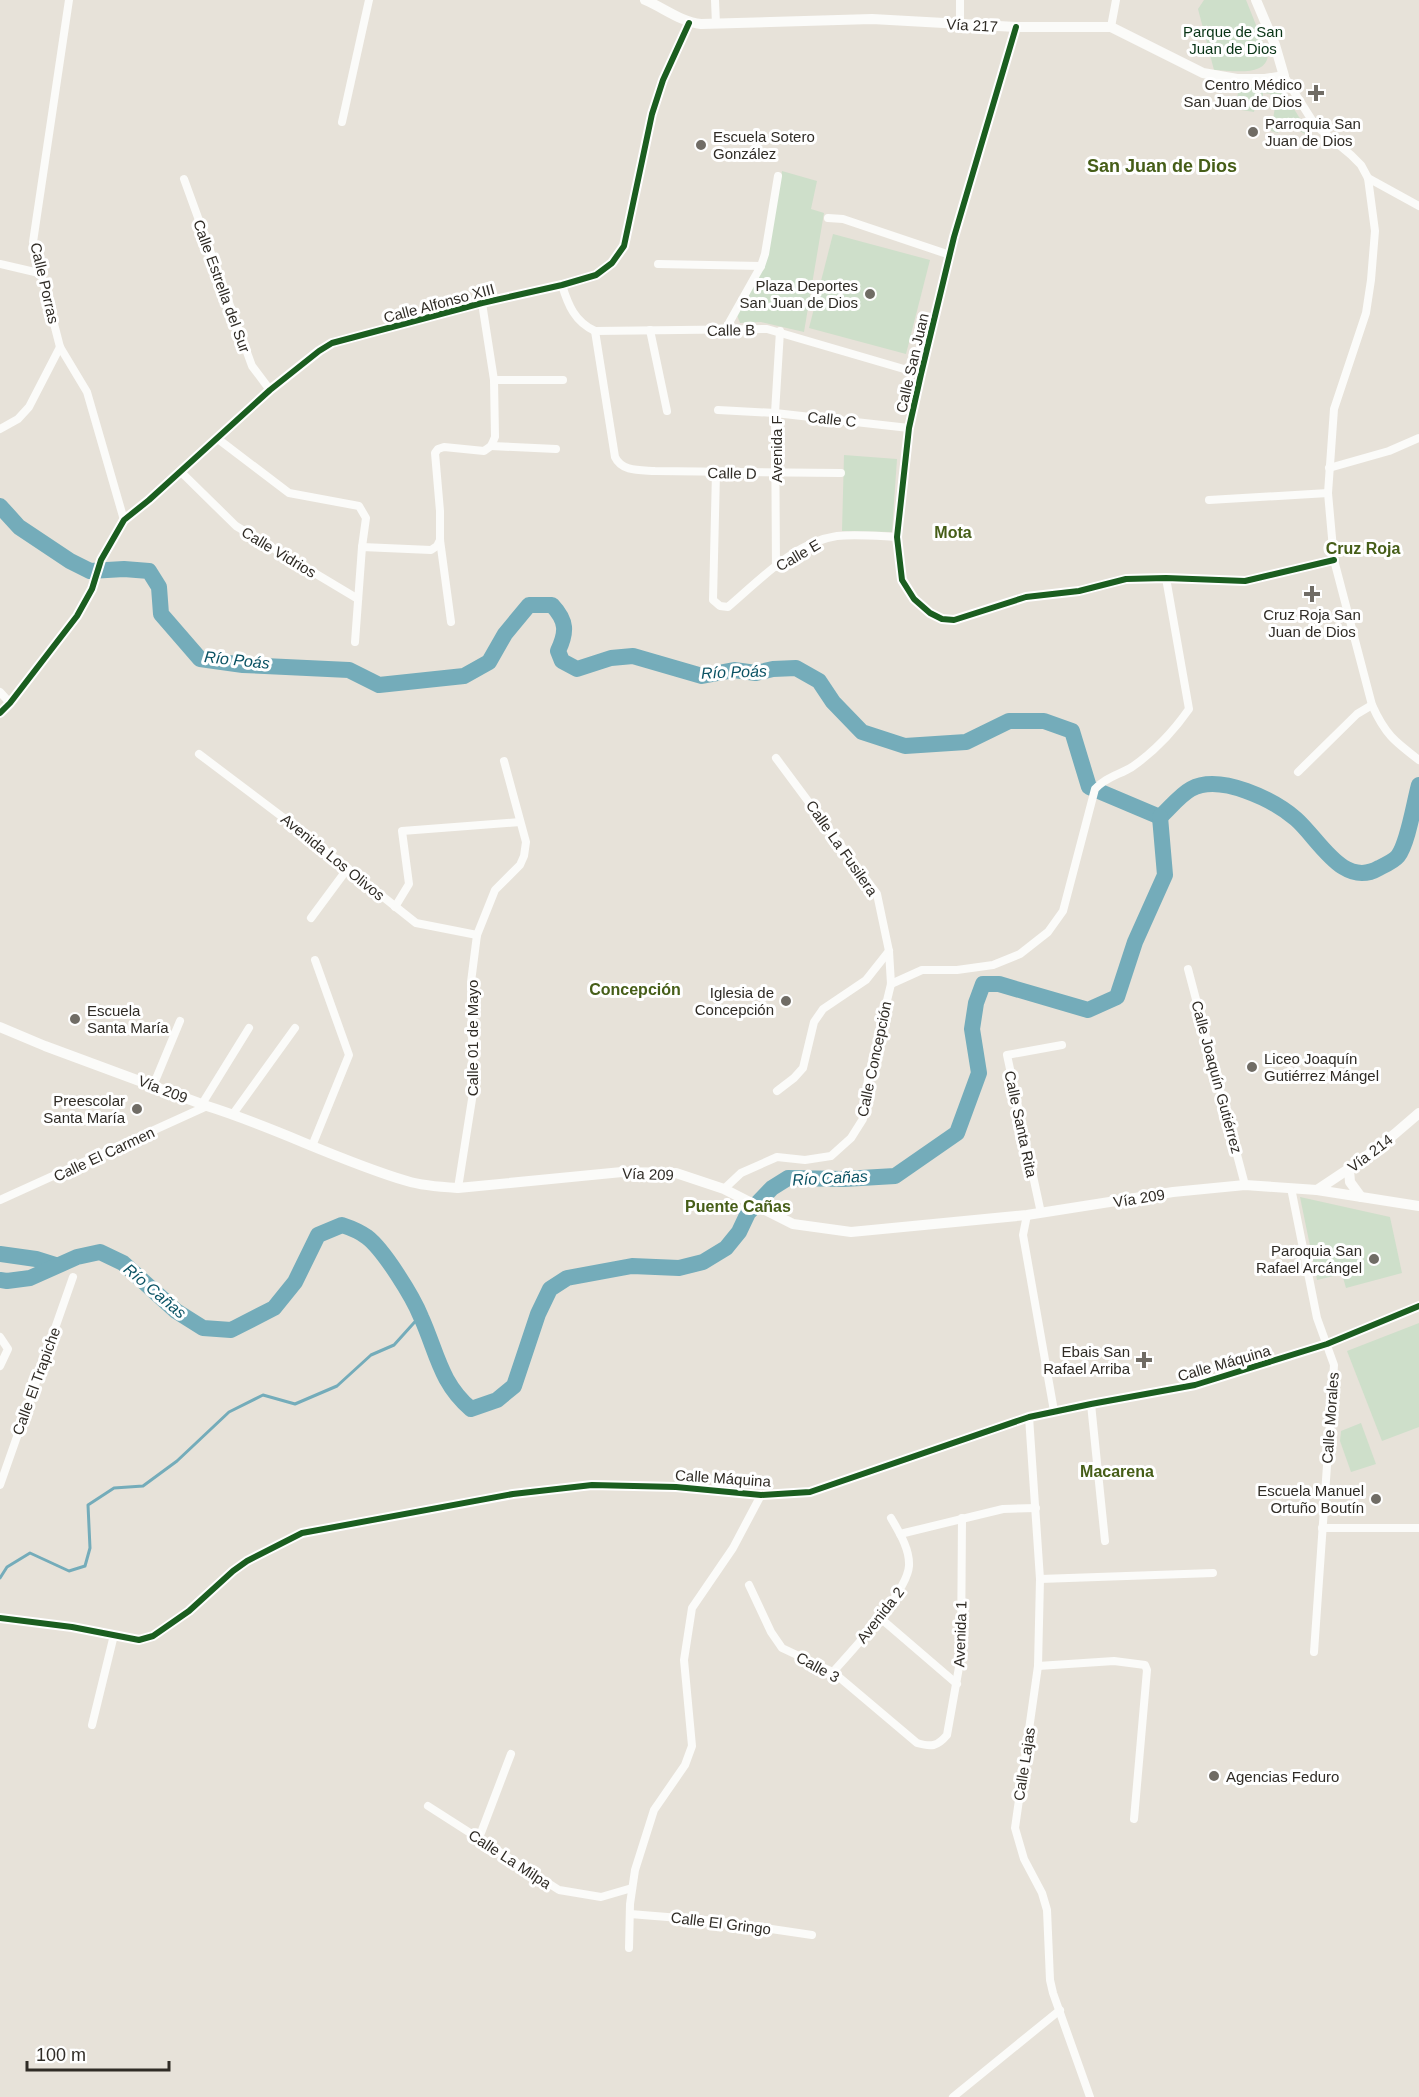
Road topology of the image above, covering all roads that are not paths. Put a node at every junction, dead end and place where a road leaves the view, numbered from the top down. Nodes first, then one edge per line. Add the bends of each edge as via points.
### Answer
1 (69, 0) edge
2 (369, 0) edge
3 (645, 0) edge
4 (715, 0) edge
5 (960, 0) edge
6 (1116, 0) edge
7 (1256, 0) edge
8 (689, 23) junction
9 (716, 24) junction
10 (960, 24) junction
11 (1016, 27) junction
12 (1111, 27) junction
13 (1284, 76) junction
14 (342, 122) dead end
15 (778, 176) dead end
16 (1368, 178) junction
17 (184, 179) dead end
18 (1418, 204) edge
19 (828, 218) dead end
20 (950, 255) junction
21 (0, 264) edge
22 (658, 264) dead end
23 (761, 266) junction
24 (39, 273) junction
25 (562, 285) junction
26 (482, 303) junction
27 (650, 330) junction
28 (725, 330) junction
29 (595, 331) junction
30 (780, 331) junction
31 (60, 347) junction
32 (921, 374) junction
33 (494, 380) junction
34 (563, 380) dead end
35 (270, 390) junction
36 (718, 410) dead end
37 (667, 411) dead end
38 (775, 413) junction
39 (909, 428) junction
40 (0, 429) edge
41 (1419, 438) edge
42 (218, 439) junction
43 (491, 446) junction
44 (556, 449) dead end
45 (1329, 468) junction
46 (180, 471) junction
47 (716, 472) junction
48 (775, 473) junction
49 (841, 473) dead end
50 (1328, 493) junction
51 (1209, 500) dead end
52 (124, 520) junction
53 (897, 537) junction
54 (440, 540) junction
55 (363, 547) junction
56 (1334, 560) junction
57 (776, 567) junction
58 (1166, 578) junction
59 (358, 599) junction
60 (451, 622) dead end
61 (355, 642) dead end
62 (0, 692) edge
63 (10, 702) junction
64 (1372, 705) junction
65 (0, 712) edge
66 (199, 754) dead end
67 (776, 758) dead end
68 (1419, 760) edge
69 (504, 761) dead end
70 (1298, 772) dead end
71 (520, 822) junction
72 (348, 868) junction
73 (395, 907) junction
74 (311, 918) dead end
75 (477, 935) junction
76 (889, 951) junction
77 (315, 960) dead end
78 (1188, 969) dead end
79 (891, 984) junction
80 (180, 1021) dead end
81 (0, 1027) edge
82 (249, 1028) dead end
83 (295, 1028) dead end
84 (1062, 1045) dead end
85 (153, 1086) junction
86 (777, 1090) dead end
87 (205, 1105) junction
88 (1419, 1113) edge
89 (233, 1114) junction
90 (312, 1146) junction
91 (1349, 1170) junction
92 (1245, 1185) junction
93 (458, 1188) junction
94 (1291, 1188) junction
95 (724, 1189) junction
96 (1317, 1190) junction
97 (1361, 1197) junction
98 (0, 1200) edge
99 (1419, 1206) edge
100 (1041, 1213) junction
101 (1027, 1215) junction
102 (73, 1277) dead end
103 (1419, 1306) edge
104 (0, 1337) edge
105 (1327, 1344) junction
106 (0, 1366) edge
107 (1091, 1404) junction
108 (1054, 1411) junction
109 (1029, 1418) junction
110 (0, 1485) edge
111 (761, 1495) junction
112 (1036, 1508) junction
113 (891, 1518) dead end
114 (963, 1518) junction
115 (1322, 1528) junction
116 (1419, 1528) edge
117 (900, 1534) junction
118 (1105, 1541) dead end
119 (1213, 1573) dead end
120 (1041, 1579) junction
121 (749, 1585) dead end
122 (879, 1617) junction
123 (0, 1618) edge
124 (114, 1635) junction
125 (1314, 1652) dead end
126 (1038, 1666) junction
127 (833, 1672) junction
128 (957, 1684) junction
129 (92, 1725) dead end
130 (938, 1744) joint
131 (511, 1754) dead end
132 (428, 1806) dead end
133 (1134, 1819) dead end
134 (478, 1838) junction
135 (632, 1888) junction
136 (630, 1914) junction
137 (812, 1935) dead end
138 (629, 1948) dead end
139 (1060, 2010) junction
140 (953, 2097) edge
141 (1090, 2097) edge

1 - 24 street, Calle Porras via 33,242
2 - 14 street
3 - 8 main road, Vía 217
4 - 9 street
5 - 10 street
6 - 12 street
7 - 13 main road
8 - 9 main road, Vía 217
8 - 25 street, Calle Alfonso XIII via 652,114 624,246 612,263 596,275
9 - 10 main road, Vía 217 via 872,19
10 - 11 main road, Vía 217
11 - 12 main road, Vía 217
11 - 20 street, Calle San Juan
12 - 13 main road, Vía 217 via 1203,73 1237,79
13 - 16 street via 1315,125 1361,165
15 - 23 street
16 - 18 street
16 - 45 street via 1375,231 1371,280 1366,313 1334,409
17 - 35 street, Calle Estrella del Sur via 252,366
19 - 20 street via 843,219
20 - 32 street, Calle San Juan
21 - 24 street
22 - 23 street
23 - 28 street
24 - 31 street, Calle Porras
25 - 26 street, Calle Alfonso XIII
25 - 29 street via 574,315
26 - 33 street
26 - 35 street, Calle Alfonso XIII via 332,343
27 - 28 street, Calle B
27 - 29 street, Calle B
27 - 37 street
28 - 30 street, Calle B
29 - 47 street, Calle D via 618,463 624,468 655,471
30 - 32 street, Calle B
30 - 38 street, Avenida F
31 - 40 street via 29,407
31 - 52 street, Calle Porras via 87,392
32 - 39 street, Calle San Juan
33 - 34 street
33 - 43 street via 495,437
35 - 42 street, Calle Alfonso XIII
36 - 38 street, Calle C
38 - 39 street, Calle C
38 - 48 street, Avenida F
39 - 53 street, Calle San Juan
41 - 45 street
42 - 46 street, Calle Alfonso XIII
42 - 55 street via 289,493 359,506 366,518
43 - 44 street
43 - 54 street via 484,451 444,447 435,453
45 - 50 street
46 - 52 street, Calle Alfonso XIII
46 - 59 street, Calle Vidrios via 236,526
47 - 48 street, Calle D
47 - 57 street, Calle E via 713,600 728,607
48 - 49 street, Calle D
48 - 57 street, Avenida F
50 - 51 street
50 - 56 street
52 - 63 street, Calle Alfonso XIII via 77,616
53 - 57 street, Calle E via 835,537 812,544
53 - 58 street, Calle San Juan via 902,580 914,599 942,619 954,620 1026,597 1079,591 1126,579
54 - 55 street via 431,550
54 - 60 street
55 - 59 street
56 - 58 street, Calle San Juan via 1245,581
56 - 64 street
58 - 79 street, Calle Concepción via 1189,709 1167,738 1131,768 1103,780 1095,789 1058,921 1020,954 993,965 922,970
59 - 61 street
62 - 63 street
63 - 65 street, Calle Alfonso XIII
64 - 68 street via 1391,738
64 - 70 street via 1357,714
66 - 72 street, Avenida Los Olivos
67 - 76 street, Calle La Fusilera via 877,894
69 - 71 street, Calle 01 de Mayo
71 - 73 street via 402,831 410,884
71 - 75 street, Calle 01 de Mayo via 526,842 524,856 495,890
72 - 73 street, Avenida Los Olivos
72 - 74 street
73 - 75 street, Avenida Los Olivos via 416,923
75 - 93 street, Calle 01 de Mayo via 471,982 473,1092
76 - 79 street, Calle La Fusilera
76 - 86 street via 866,980 823,1010 814,1022 803,1068
77 - 90 street via 349,1055
78 - 92 street, Calle Joaquín Gutiérrez
79 - 95 street, Calle Concepción via 868,1079 863,1119 851,1138 831,1156 805,1160 777,1157 741,1173
80 - 85 street
81 - 85 main road, Vía 209
82 - 87 street
83 - 89 street
84 - 100 street, Calle Santa Rita via 1006,1055
85 - 87 main road, Vía 209
87 - 89 main road, Vía 209
87 - 98 street, Calle El Carmen
88 - 91 main road, Vía 214
89 - 90 main road, Vía 209
90 - 93 main road, Vía 209 via 408,1182
91 - 96 main road, Vía 214
91 - 97 main road via 1353,1187
92 - 94 main road, Vía 209
92 - 100 main road, Vía 209
93 - 95 main road, Vía 209 via 622,1172 676,1173
94 - 96 main road, Vía 209
94 - 105 street, Calle Morales via 1317,1318
95 - 101 main road, Vía 209 via 793,1224 851,1232
96 - 97 main road, Vía 209
97 - 99 main road, Vía 209
100 - 101 main road, Vía 209
101 - 108 street via 1023,1235
102 - 110 street, Calle El Trapiche
103 - 105 street, Calle Máquina
104 - 106 street via 8,1349
105 - 107 street, Calle Máquina via 1195,1385
105 - 115 street, Calle Morales via 1334,1365
107 - 108 street, Calle Máquina
107 - 118 street
108 - 109 street, Calle Máquina
109 - 111 street, Calle Máquina via 810,1492
109 - 112 street, Calle Lajas
111 - 124 street, Calle Máquina via 592,1485 513,1494 302,1533 247,1561 153,1636 139,1640
111 - 135 street via 733,1548 692,1608 684,1660 692,1746 686,1765 654,1810
112 - 114 street via 1003,1509
112 - 120 street, Calle Lajas
113 - 117 street, Avenida 2
114 - 117 street
114 - 128 street, Avenida 1
115 - 116 street
115 - 125 street, Calle Morales
117 - 122 street, Avenida 2 via 908,1554 908,1572
119 - 120 street
120 - 126 street, Calle Lajas
121 - 127 street, Calle 3 via 782,1648
122 - 127 street, Avenida 2
122 - 128 street
123 - 124 street, Calle Máquina
124 - 129 street
126 - 133 street via 1114,1661 1144,1665 1147,1670
126 - 139 street, Calle Lajas via 1015,1828 1047,1910 1050,1980
127 - 130 street, Calle 3 via 917,1743
128 - 130 street, Avenida 1 via 947,1735
131 - 134 street
132 - 134 street, Calle La Milpa
134 - 135 street, Calle La Milpa via 558,1890 602,1897
135 - 136 street
136 - 137 street, Calle El Gringo via 717,1921
136 - 138 street
139 - 140 street
139 - 141 street, Calle Lajas

